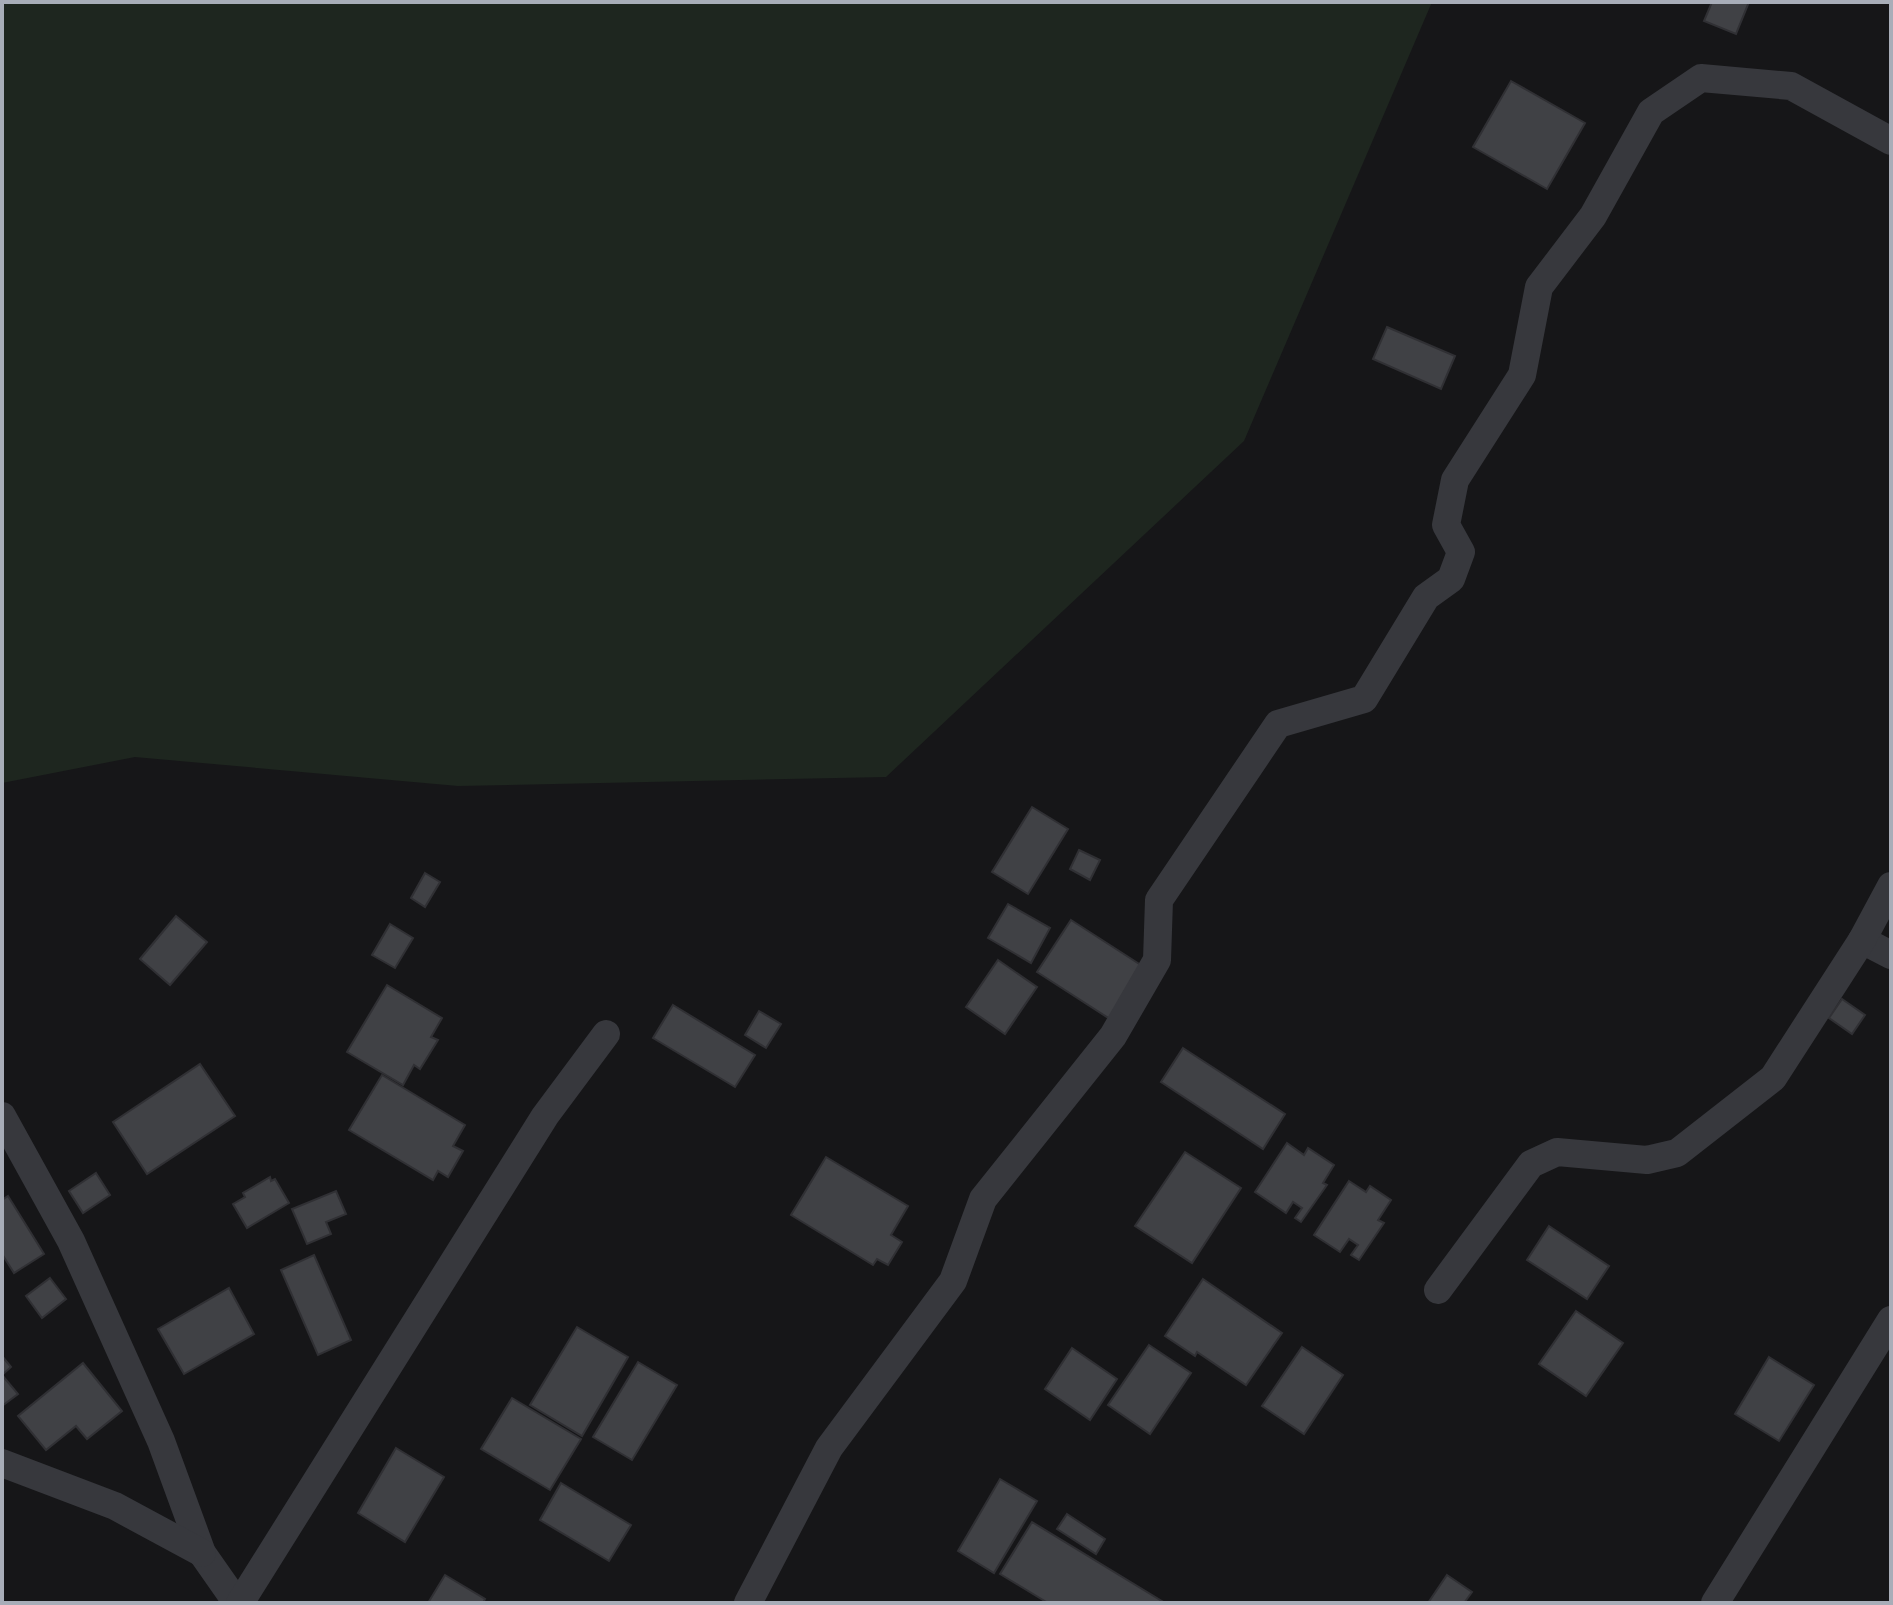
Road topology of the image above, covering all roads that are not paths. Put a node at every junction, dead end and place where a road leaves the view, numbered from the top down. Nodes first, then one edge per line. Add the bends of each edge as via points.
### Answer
1 (1891, 141) edge
2 (1891, 886) edge
3 (1862, 940) junction
4 (1891, 955) edge
5 (606, 1034) dead end
6 (2, 1116) edge
7 (1438, 1290) dead end
8 (1891, 1320) edge
9 (2, 1463) edge
10 (202, 1553) junction
11 (238, 1603) edge
12 (748, 1603) edge
13 (1715, 1603) edge

1 - 12 street via 1791,86 1701,78 1651,112 1593,216 1539,287 1522,375 1455,480 1446,525 1461,552 1451,579 1426,597 1364,699 1278,724 1159,900 1157,960 1113,1036 983,1199 953,1281 829,1448
2 - 3 street
3 - 4 street
3 - 7 street via 1773,1078 1677,1153 1647,1160 1557,1152 1531,1164
5 - 11 street via 545,1116
6 - 10 street via 71,1241 161,1441
8 - 13 street
9 - 10 street via 115,1506
10 - 11 street

